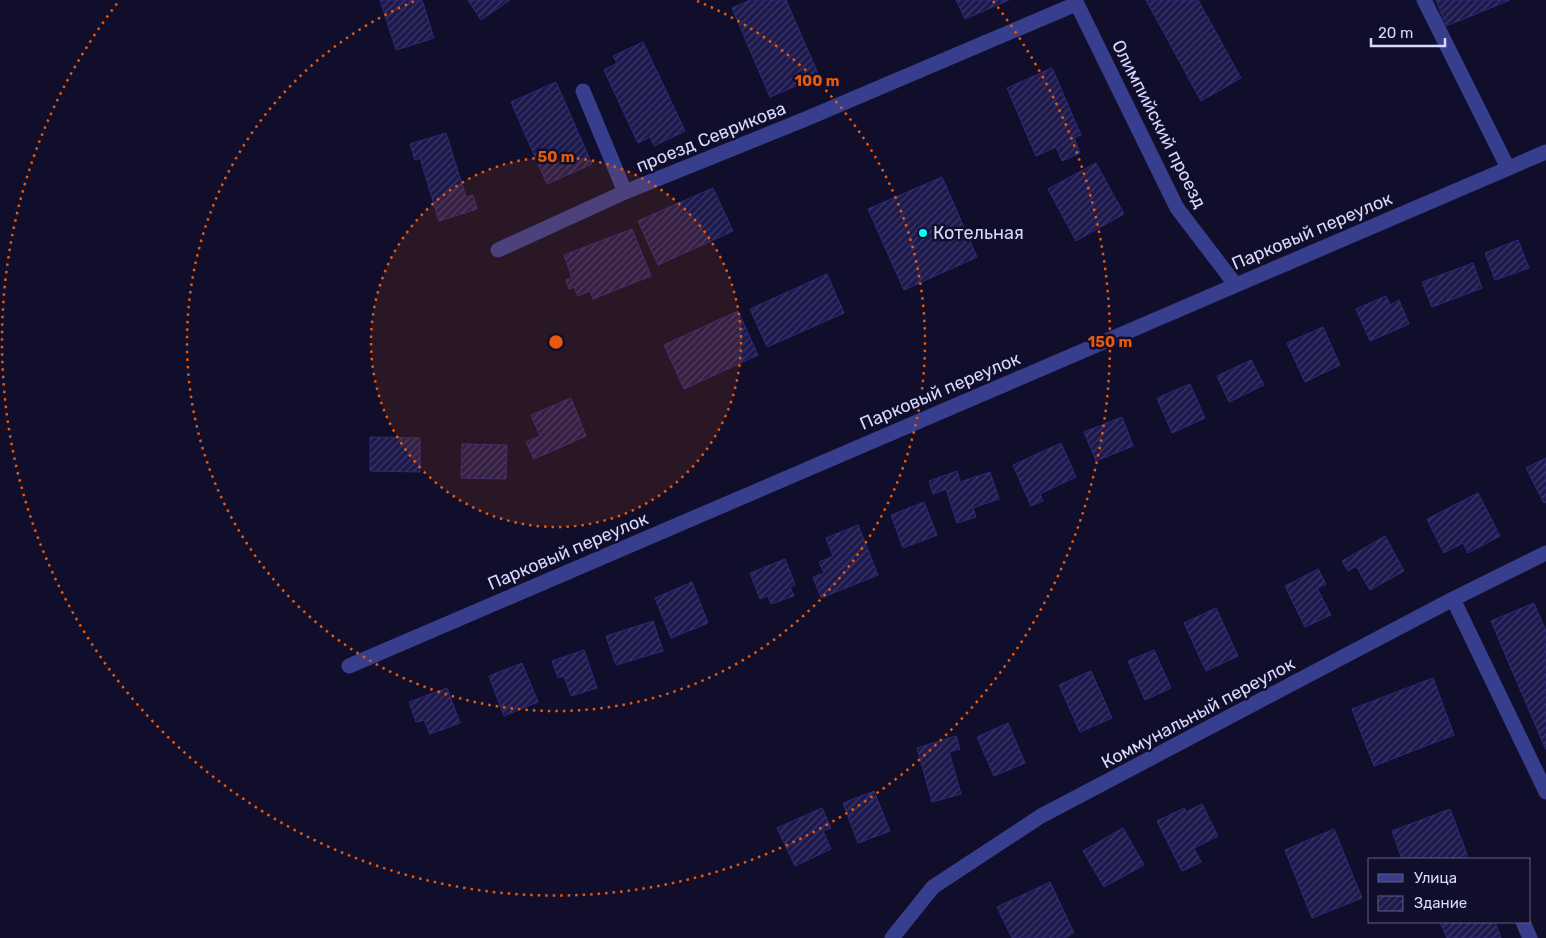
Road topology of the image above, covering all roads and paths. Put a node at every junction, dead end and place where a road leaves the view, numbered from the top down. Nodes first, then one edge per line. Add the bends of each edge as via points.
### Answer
1 (1424, 0) edge
2 (1076, 2) edge
3 (583, 91) dead end
4 (1546, 152) edge
5 (1508, 168) junction
6 (624, 192) junction
7 (498, 250) dead end
8 (1235, 284) junction
9 (1546, 553) edge
10 (1453, 599) junction
11 (349, 666) dead end
12 (1546, 792) edge
13 (1523, 923) edge
14 (892, 938) edge
15 (1530, 938) edge

1 - 5 street
2 - 6 street, проезд Севрикова via 808,118
2 - 8 street, Олимпийский проезд via 1177,208
3 - 6 street
4 - 5 street, Парковый переулок
5 - 8 street, Парковый переулок
6 - 7 street, проезд Севрикова
8 - 11 street, Парковый переулок
9 - 10 street, Коммунальный переулок
10 - 12 street
10 - 14 street, Коммунальный переулок via 1041,816 933,887
13 - 15 street

